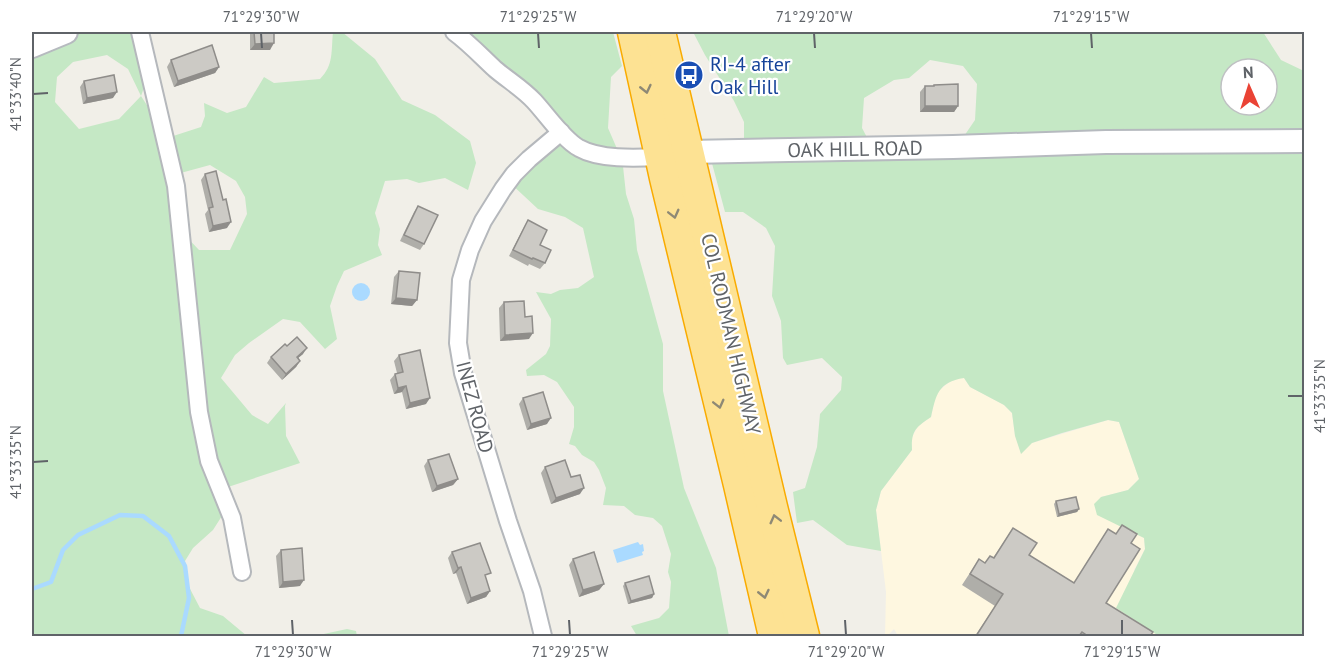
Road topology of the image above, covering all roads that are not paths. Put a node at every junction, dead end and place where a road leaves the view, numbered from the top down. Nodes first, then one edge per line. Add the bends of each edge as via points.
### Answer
1 (66, 32) edge
2 (140, 32) edge
3 (454, 32) edge
4 (633, 32) edge
5 (660, 32) edge
6 (32, 46) edge
7 (561, 132) junction
8 (1305, 141) edge
9 (674, 154) junction
10 (242, 572) dead end
11 (543, 636) edge
12 (774, 636) edge
13 (804, 636) edge

1 - 6 street
2 - 10 street via 176,186 199,412 209,461 232,518
3 - 7 street, OAK HILL ROAD via 533,100
4 -> 9 highway, COL RODMAN HIGHWAY
5 - 9 highway, COL RODMAN HIGHWAY
7 - 9 street, OAK HILL ROAD via 578,148 597,154 640,158
7 - 11 street, INEZ ROAD via 514,174 483,221 461,280 458,343 463,373
8 - 9 street, OAK HILL ROAD via 1106,142
9 -> 12 highway, COL RODMAN HIGHWAY
13 -> 9 highway, COL RODMAN HIGHWAY via 767,485

